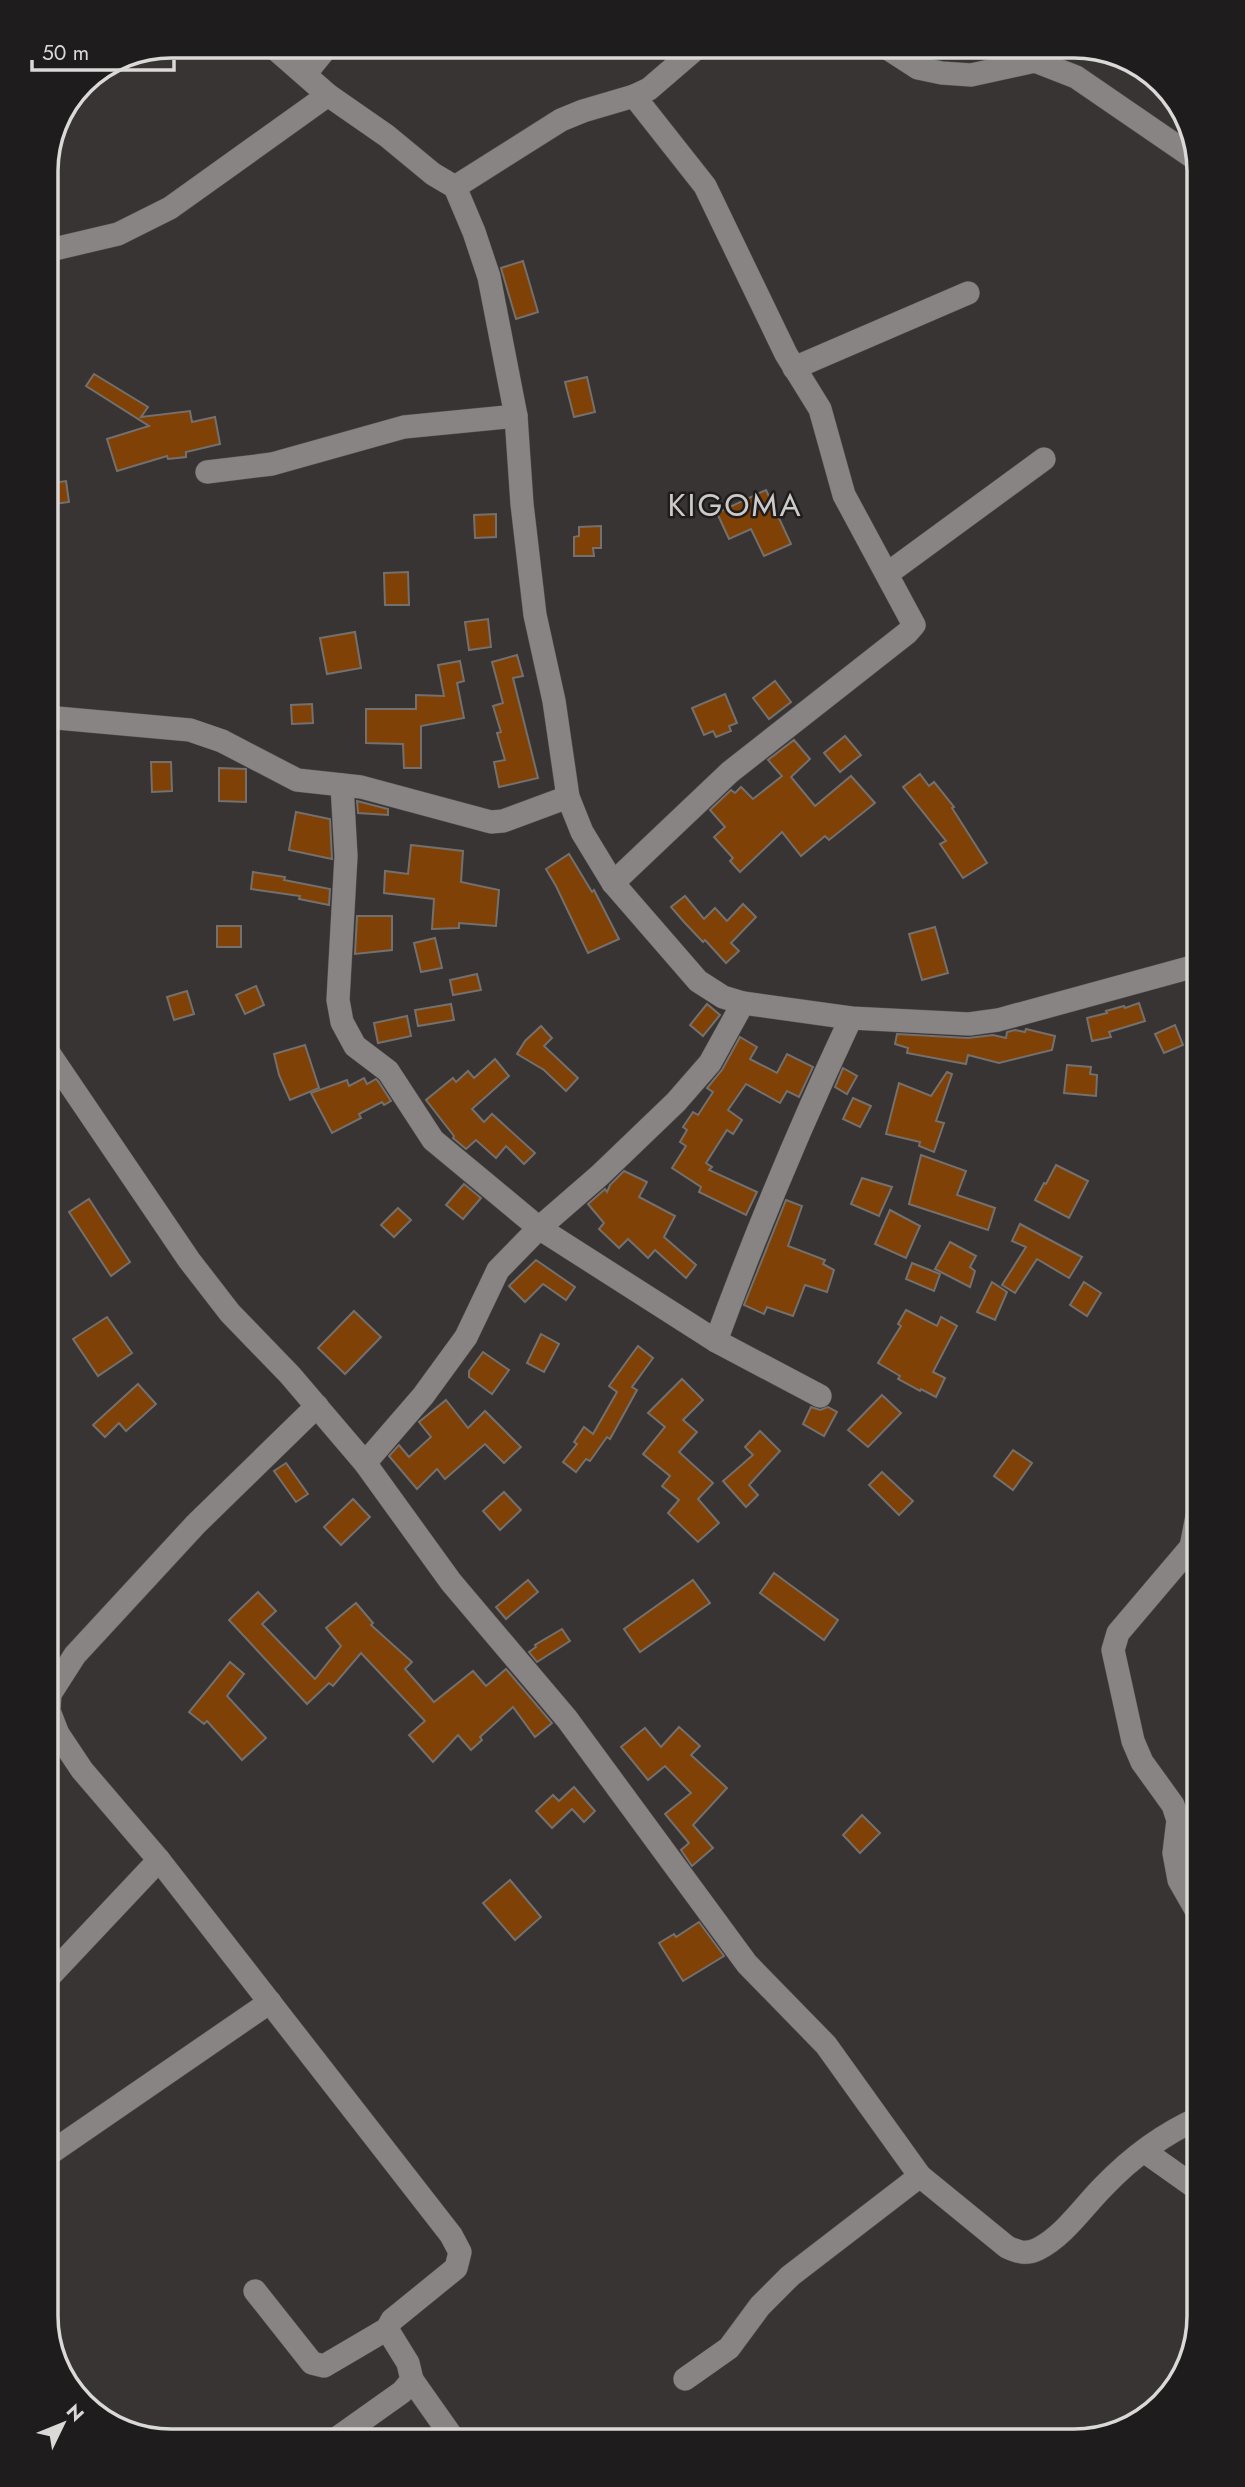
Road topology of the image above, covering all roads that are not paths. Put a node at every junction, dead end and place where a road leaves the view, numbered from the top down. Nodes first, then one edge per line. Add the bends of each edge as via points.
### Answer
1 (287, 58) edge
2 (319, 58) edge
3 (685, 58) edge
4 (903, 58) edge
5 (1028, 58) edge
6 (1048, 58) edge
7 (306, 74) junction
8 (328, 95) junction
9 (634, 96) junction
10 (1185, 152) edge
11 (455, 187) junction
12 (58, 248) edge
13 (968, 293) dead end
14 (794, 368) junction
15 (516, 416) junction
16 (1044, 459) dead end
17 (207, 472) dead end
18 (887, 574) junction
19 (58, 718) edge
20 (342, 785) junction
21 (568, 797) junction
22 (613, 883) junction
23 (1187, 968) edge
24 (743, 1003) junction
25 (851, 1018) junction
26 (58, 1067) edge
27 (539, 1228) junction
28 (716, 1341) junction
29 (820, 1396) dead end
30 (317, 1406) junction
31 (365, 1463) junction
32 (1187, 1552) edge
33 (58, 1682) edge
34 (58, 1734) edge
35 (159, 1860) junction
36 (1187, 1894) edge
37 (58, 1967) edge
38 (270, 2002) junction
39 (1187, 2124) edge
40 (58, 2148) edge
41 (1144, 2151) junction
42 (920, 2176) junction
43 (1187, 2181) edge
44 (255, 2291) dead end
45 (387, 2329) junction
46 (685, 2379) dead end
47 (412, 2380) junction
48 (350, 2429) edge
49 (447, 2429) edge

1 - 7 street
2 - 7 street
3 - 9 street
4 - 5 street via 918,68 971,75
6 - 10 street
7 - 8 street
8 - 11 street
8 - 12 street via 170,208 118,234
9 - 11 street via 561,120
9 - 14 street via 705,186
11 - 15 street via 489,277
13 - 14 street
14 - 18 street via 820,409 844,495
15 - 17 street via 404,427 272,464
15 - 21 street via 535,615
16 - 18 street
18 - 22 street via 913,620 912,628 730,772
19 - 20 street via 190,730 222,741 297,780
20 - 21 street via 361,786 491,822
20 - 27 street via 346,856 338,1000 342,1022 355,1046 388,1071 433,1140
21 - 22 street via 582,832
22 - 24 street via 698,981
23 - 25 street via 998,1020 969,1024
24 - 25 street
24 - 27 street via 710,1063 676,1102
25 - 28 street via 814,1096
26 - 30 street via 189,1260 230,1313
27 - 28 street
27 - 31 street via 498,1270 466,1337
28 - 29 street
30 - 31 street
30 - 33 street via 195,1524 75,1655
31 - 42 street via 451,1582 567,1718 747,1964 825,2045
32 - 36 street via 1118,1633 1113,1650 1133,1741 1178,1820 1174,1853
34 - 35 street via 82,1770
35 - 37 street
35 - 38 street
38 - 40 street
38 - 45 street via 460,2252 456,2268
39 - 41 street
41 - 42 street via 1048,2243 1028,2253 1007,2247
41 - 43 street
42 - 46 street via 790,2276 729,2348
44 - 45 street via 312,2363 324,2366
45 - 47 street via 408,2363
47 - 48 street
47 - 49 street

